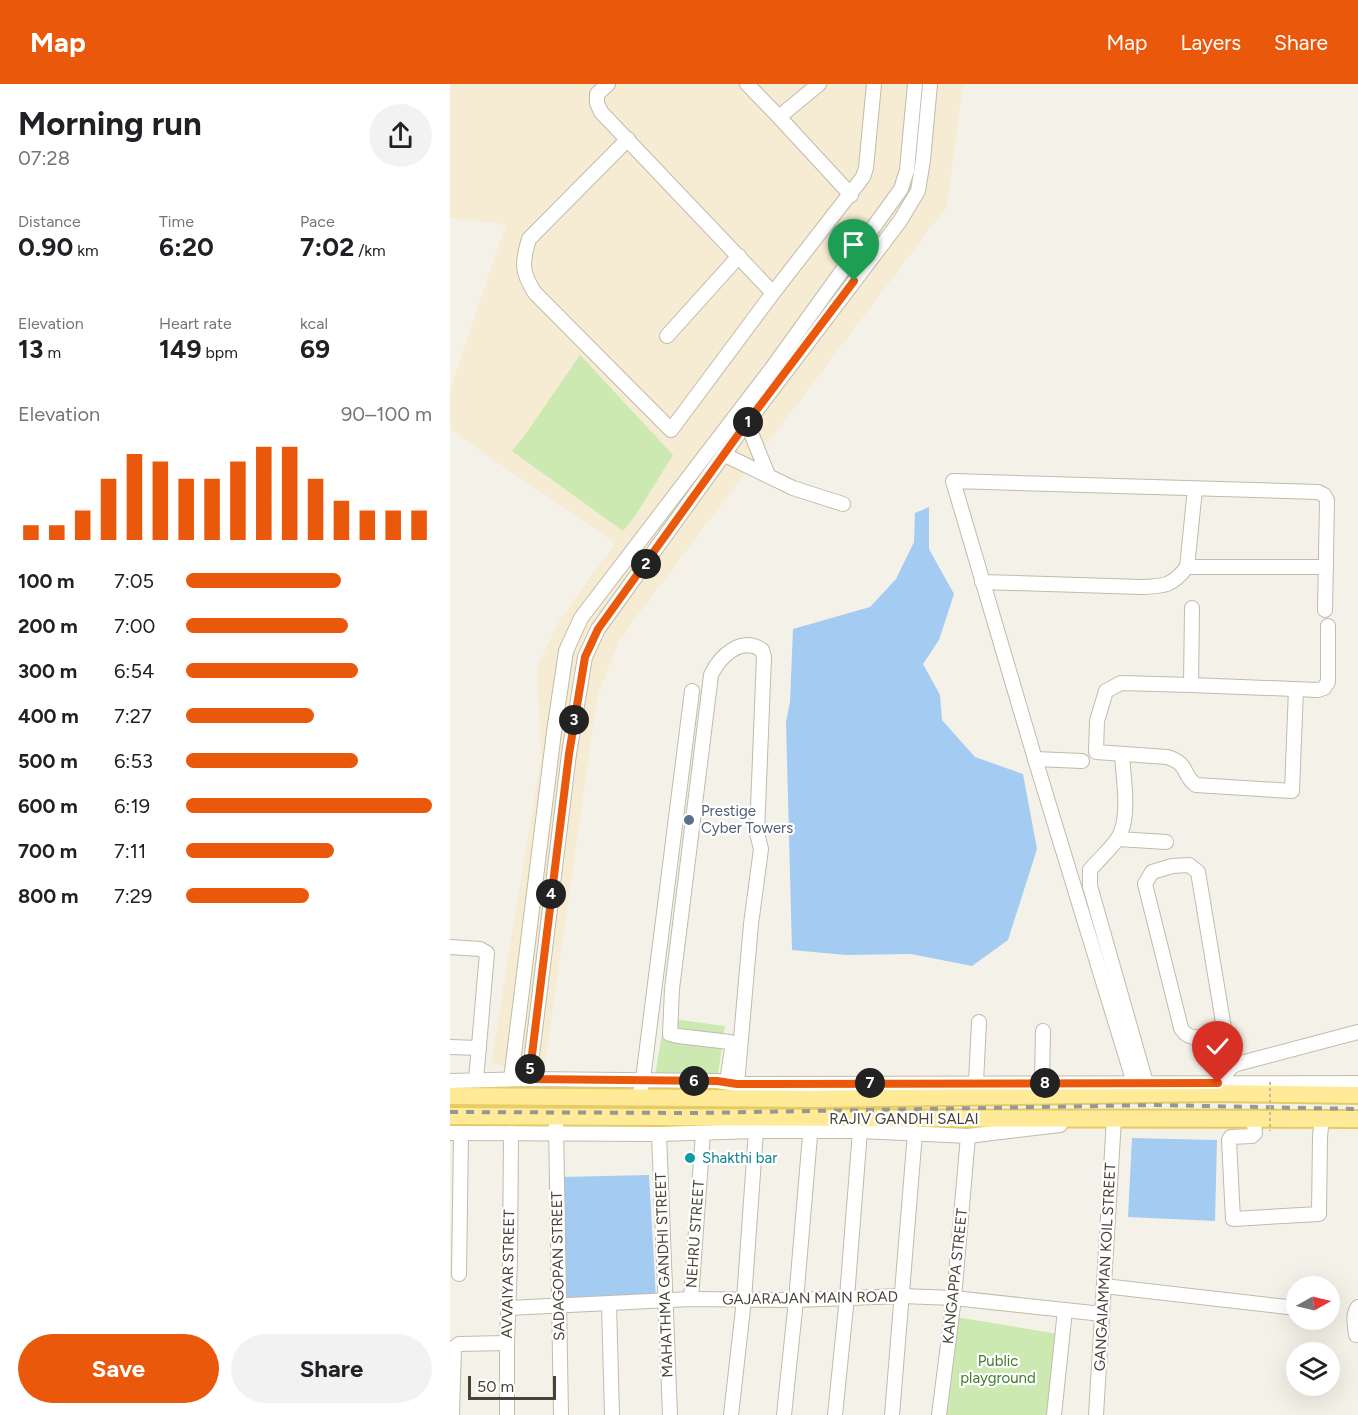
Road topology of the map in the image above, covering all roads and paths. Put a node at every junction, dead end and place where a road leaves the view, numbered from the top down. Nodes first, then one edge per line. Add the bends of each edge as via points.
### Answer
1 (608, 84) edge
2 (747, 84) edge
3 (819, 84) edge
4 (874, 84) edge
5 (915, 84) edge
6 (930, 84) edge
7 (594, 89) edge
8 (779, 117) junction
9 (910, 134) junction
10 (925, 135) junction
11 (628, 139) junction
12 (851, 195) junction
13 (739, 256) junction
14 (773, 293) junction
15 (667, 336) dead end
16 (747, 423) junction
17 (725, 455) junction
18 (768, 475) junction
19 (1195, 489) junction
20 (843, 504) dead end
21 (643, 538) junction
22 (656, 550) junction
23 (1187, 567) junction
24 (1326, 567) junction
25 (982, 582) junction
26 (1192, 608) dead end
27 (1325, 610) dead end
28 (1328, 626) dead end
29 (1191, 685) junction
30 (1296, 689) junction
31 (692, 691) dead end
32 (1122, 754) junction
33 (1035, 759) junction
34 (1082, 761) dead end
35 (1118, 839) junction
36 (1166, 842) dead end
37 (450, 947) edge
38 (979, 1022) dead end
39 (1043, 1031) dead end
40 (1358, 1032) edge
41 (450, 1047) edge
42 (479, 1048) junction
43 (1231, 1068) junction
44 (511, 1079) junction
45 (529, 1079) junction
46 (643, 1079) junction
47 (476, 1080) junction
48 (450, 1081) edge
49 (976, 1082) junction
50 (1270, 1082) dead end
51 (732, 1083) junction
52 (1042, 1083) junction
53 (1140, 1083) junction
54 (1358, 1083) edge
55 (1215, 1088) junction
56 (836, 1091) junction
57 (1358, 1095) edge
58 (450, 1096) edge
59 (639, 1098) junction
60 (450, 1116) edge
61 (1107, 1119) junction
62 (1226, 1119) junction
63 (1358, 1119) edge
64 (1254, 1124) junction
65 (556, 1125) junction
66 (811, 1126) junction
67 (1321, 1127) junction
68 (1358, 1127) edge
69 (756, 1131) junction
70 (860, 1131) junction
71 (1270, 1131) dead end
72 (455, 1133) edge
73 (511, 1133) junction
74 (703, 1133) junction
75 (915, 1133) junction
76 (659, 1134) junction
77 (968, 1136) junction
78 (459, 1274) dead end
79 (1104, 1286) junction
80 (902, 1296) junction
81 (847, 1297) junction
82 (954, 1298) junction
83 (691, 1299) junction
84 (744, 1300) junction
85 (796, 1300) junction
86 (666, 1302) junction
87 (609, 1304) junction
88 (559, 1306) junction
89 (1286, 1307) edge
90 (1358, 1307) edge
91 (508, 1308) junction
92 (1065, 1310) junction
93 (1102, 1314) junction
94 (1356, 1335) dead end
95 (507, 1343) junction
96 (452, 1415) edge
97 (507, 1415) edge
98 (561, 1415) edge
99 (612, 1415) edge
100 (670, 1415) edge
101 (730, 1415) edge
102 (784, 1415) edge
103 (835, 1415) edge
104 (892, 1415) edge
105 (939, 1415) edge
106 (1054, 1415) edge
107 (1096, 1415) edge

1 - 7 street
2 - 8 street
3 - 8 street
4 - 12 street via 866,168
5 - 9 street
6 - 10 street
7 - 11 street via 601,112
8 - 12 street
9 - 10 street
9 - 21 street via 901,189
10 - 16 street via 918,191
11 - 13 street
11 - 14 street via 530,239 523,259 526,279 535,293 671,430
12 - 14 street
13 - 14 street
13 - 15 street
16 - 17 street
16 - 18 street
17 - 18 street
17 - 22 street
18 - 20 street via 793,488
19 - 23 street
19 - 24 street via 1324,495
19 - 25 street via 953,481
21 - 22 street
21 - 44 street via 581,618 566,651
22 - 45 street via 598,629 585,657 569,754
23 - 24 street
23 - 25 street via 1176,582 1158,586
24 - 27 street
25 - 33 street
26 - 29 street
28 - 30 street via 1328,682 1318,690
29 - 30 street
29 - 32 street via 1121,683 1106,691 1097,721 1096,752
30 - 32 street via 1292,791 1196,785 1178,760
31 - 46 street
32 - 35 street via 1125,810
33 - 34 street
33 - 53 street
35 - 36 street
35 - 53 street via 1090,870 1090,886
37 - 42 street via 487,953
38 - 49 street
39 - 52 street
40 - 43 street
41 - 42 street
42 - 47 street
43 - 43 street via 1215,1046 1184,1034 1181,1028 1145,884 1152,872 1173,866 1189,866 1198,872
43 - 55 street
44 - 45 street
44 - 47 street
45 - 46 street
46 - 51 street
46 - 59 street
47 - 48 street
49 - 52 street
49 - 56 street
50 - 71 path, bridge
51 - 51 street via 730,1042 670,1034 672,988 711,675 723,655 757,647 764,657 757,833 762,849
51 - 56 street
52 - 53 street
53 - 55 street
54 - 55 street
55 - 56 main road, RAJIV GANDHI SALAI
55 - 57 main road, RAJIV GANDHI SALAI
56 - 59 main road, RAJIV GANDHI SALAI
58 - 59 main road, RAJIV GANDHI SALAI
60 - 65 main road, RAJIV GANDHI SALAI
61 - 62 main road, RAJIV GANDHI SALAI
61 - 66 main road, RAJIV GANDHI SALAI via 944,1117
61 - 77 street
61 - 79 street, GANGAIAMMAN KOIL STREET
62 - 63 main road, RAJIV GANDHI SALAI
62 - 64 street
64 - 67 street
64 - 67 street via 1252,1136 1229,1140 1233,1220 1319,1214
65 - 66 main road, RAJIV GANDHI SALAI
65 - 73 street
65 - 76 street
65 - 88 street, SADAGOPAN STREET
66 - 69 street
66 - 70 street
66 - 85 street
67 - 68 street
69 - 74 street
69 - 84 street
70 - 75 street
70 - 81 street
72 - 73 street
72 - 78 street
73 - 91 street, AVVAIYAR STREET
74 - 76 street
74 - 83 street, NEHRU STREET
75 - 77 street
75 - 80 street
76 - 86 street, MAHATHMA GANDHI STREET
77 - 82 street, KANGAPPA STREET
79 - 89 street
79 - 93 street, GANGAIAMMAN KOIL STREET
80 - 81 street, GAJARAJAN MAIN ROAD
80 - 82 street, GAJARAJAN MAIN ROAD
80 - 104 street
81 - 85 street, GAJARAJAN MAIN ROAD
81 - 103 street
82 - 92 street, GAJARAJAN MAIN ROAD
82 - 105 street, KANGAPPA STREET
83 - 84 street, GAJARAJAN MAIN ROAD
83 - 86 street, GAJARAJAN MAIN ROAD
84 - 85 street, GAJARAJAN MAIN ROAD
84 - 101 street
85 - 102 street
86 - 87 street, GAJARAJAN MAIN ROAD
86 - 100 street, MAHATHMA GANDHI STREET
87 - 88 street, GAJARAJAN MAIN ROAD
87 - 99 street
88 - 91 street, GAJARAJAN MAIN ROAD
88 - 98 street, SADAGOPAN STREET
90 - 94 street via 1354,1311
91 - 95 street, AVVAIYAR STREET
92 - 93 street, GAJARAJAN MAIN ROAD
92 - 106 street
93 - 107 street, GANGAIAMMAN KOIL STREET
95 - 96 street via 459,1344 454,1348
95 - 97 street, AVVAIYAR STREET

